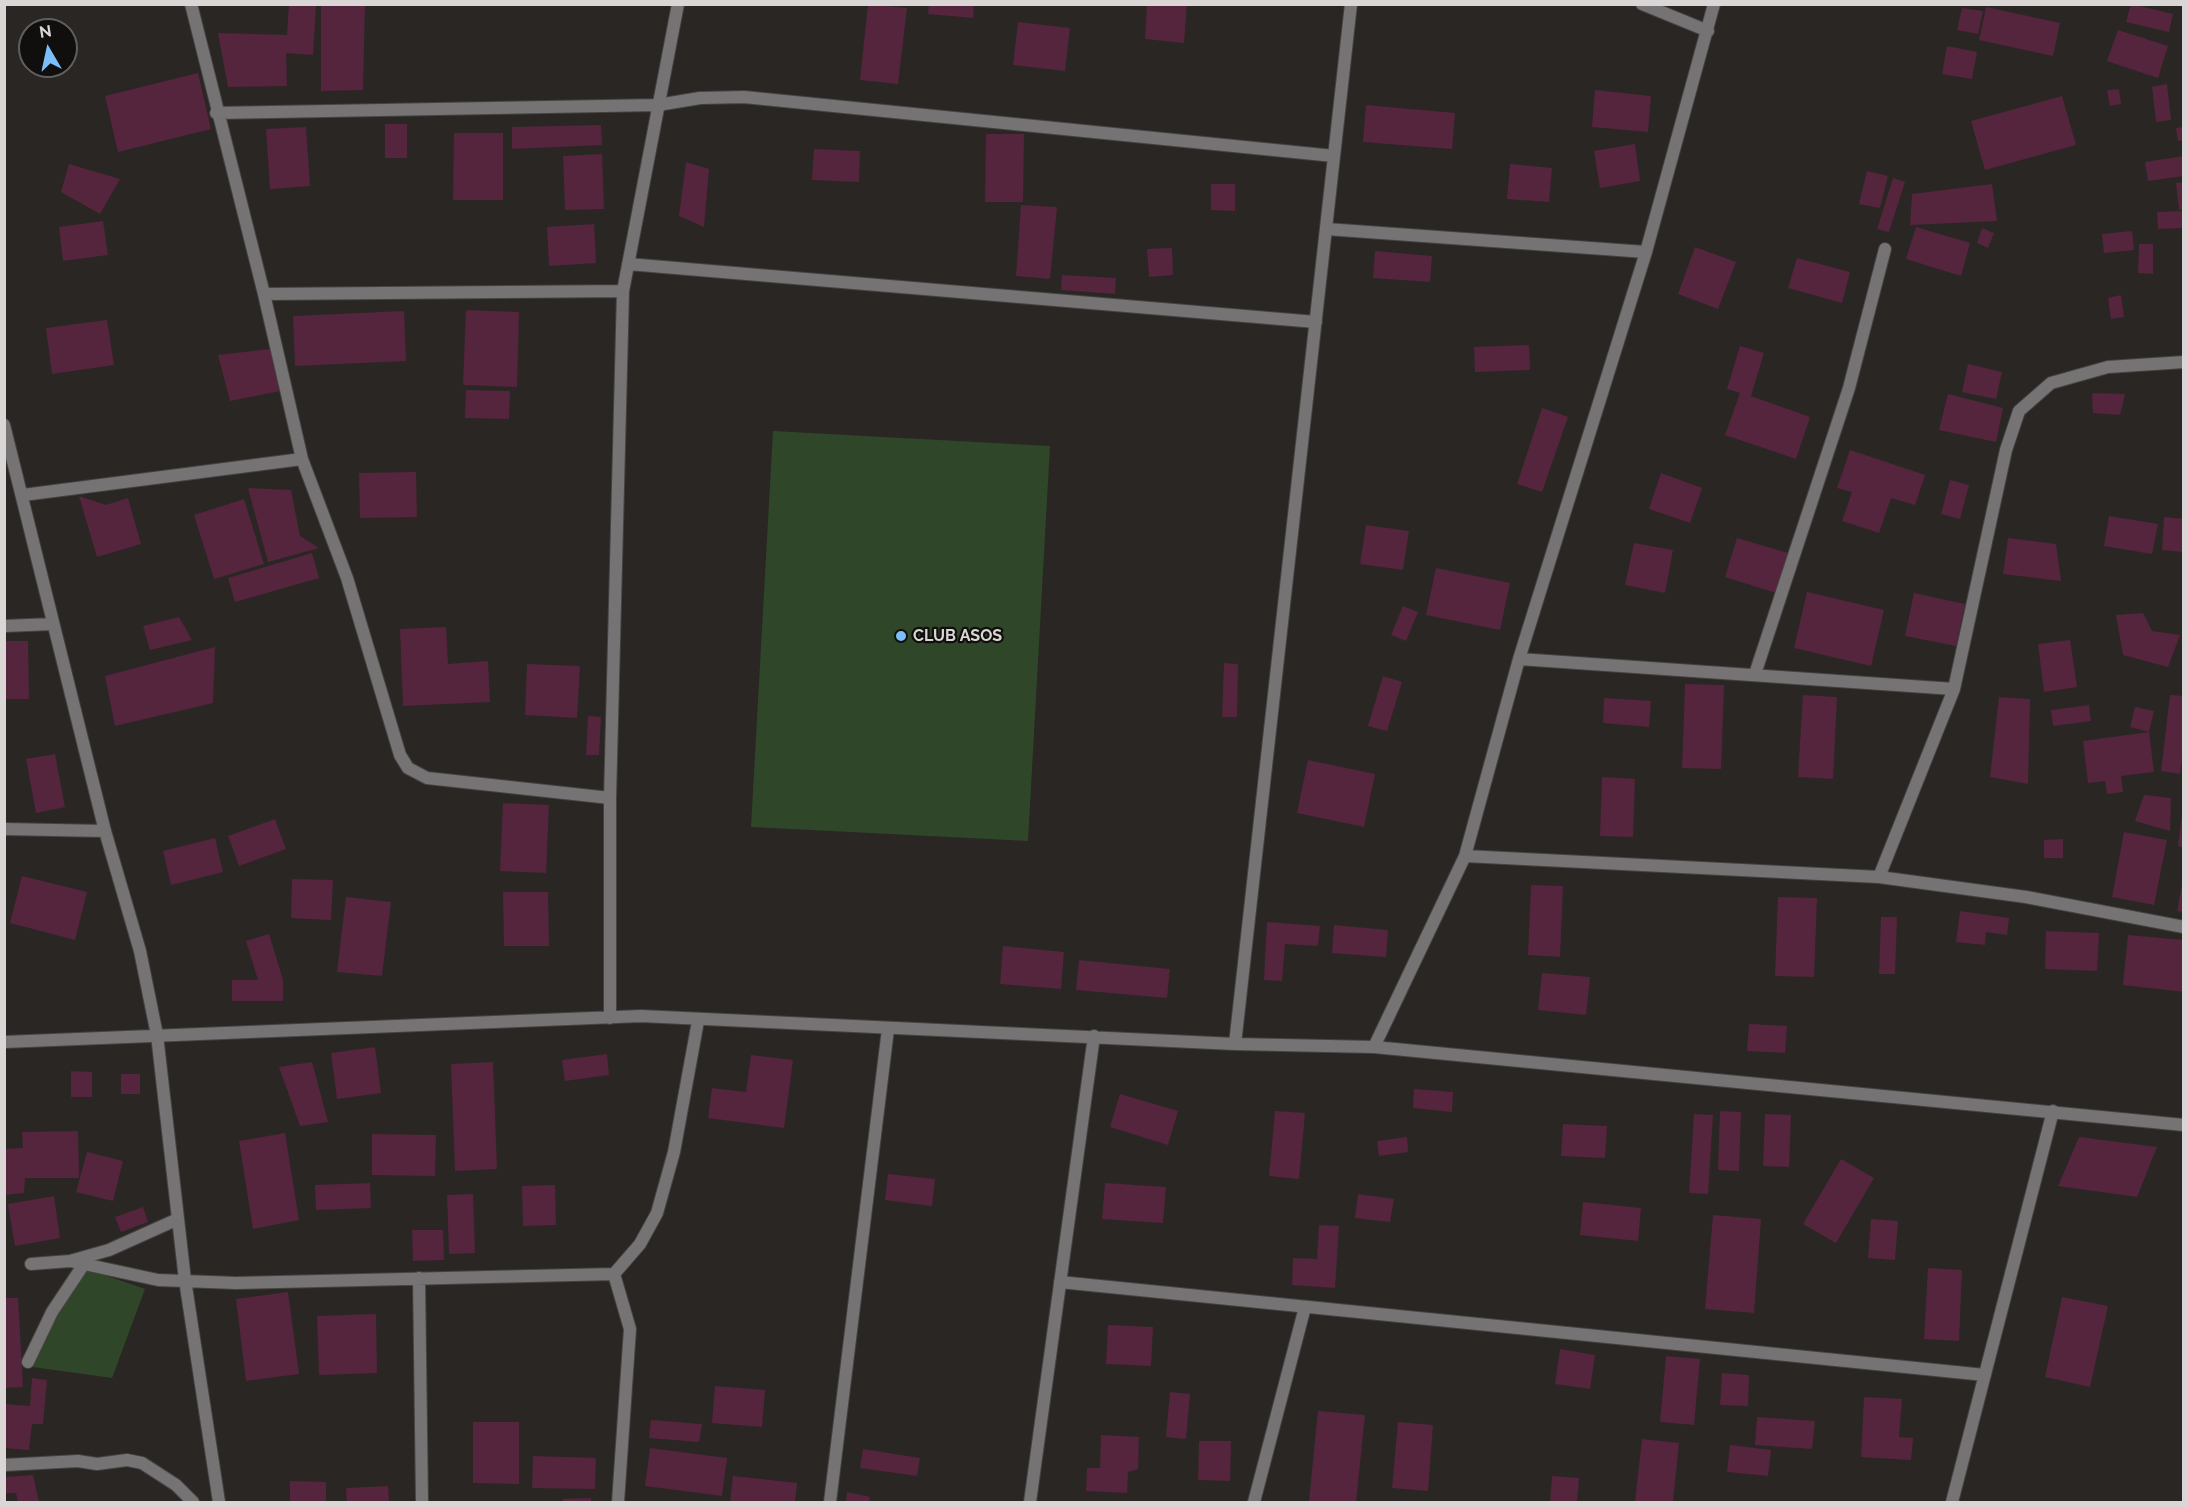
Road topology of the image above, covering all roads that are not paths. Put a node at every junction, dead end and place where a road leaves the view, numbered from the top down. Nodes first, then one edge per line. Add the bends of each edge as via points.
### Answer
1 (190, 4) edge
2 (678, 4) edge
3 (1351, 4) edge
4 (1642, 4) edge
5 (1714, 4) edge
6 (1707, 31) junction
7 (658, 105) junction
8 (216, 113) junction
9 (1334, 156) junction
10 (1326, 229) junction
11 (1885, 249) dead end
12 (1646, 252) junction
13 (628, 264) junction
14 (622, 291) junction
15 (264, 294) junction
16 (1316, 322) junction
17 (2184, 362) edge
18 (4, 425) edge
19 (7, 444) edge
20 (302, 459) junction
21 (23, 495) junction
22 (53, 624) junction
23 (4, 626) edge
24 (1518, 659) junction
25 (1755, 674) junction
26 (1954, 689) junction
27 (610, 798) junction
28 (4, 829) edge
29 (105, 831) junction
30 (1465, 856) junction
31 (1879, 877) junction
32 (2184, 927) edge
33 (610, 1018) junction
34 (698, 1021) junction
35 (888, 1029) junction
36 (157, 1035) junction
37 (1094, 1036) junction
38 (4, 1041) edge
39 (1235, 1044) junction
40 (1374, 1047) junction
41 (2054, 1111) junction
42 (2184, 1125) edge
43 (178, 1219) junction
44 (70, 1261) junction
45 (32, 1264) dead end
46 (84, 1264) junction
47 (614, 1274) junction
48 (418, 1278) junction
49 (185, 1280) junction
50 (1060, 1282) junction
51 (1305, 1306) junction
52 (28, 1362) dead end
53 (1985, 1375) junction
54 (4, 1465) edge
55 (193, 1503) edge
56 (219, 1503) edge
57 (422, 1503) edge
58 (618, 1503) edge
59 (830, 1503) edge
60 (1030, 1503) edge
61 (1254, 1503) edge
62 (1952, 1503) edge

1 - 8 street
2 - 7 street
3 - 9 street
4 - 6 street
5 - 6 street
6 - 12 street
7 - 8 street
7 - 9 street via 700,98 744,97
7 - 13 street
8 - 15 street
9 - 10 street
10 - 12 street
10 - 16 street
11 - 25 street via 1850,388
12 - 24 street
13 - 14 street
13 - 16 street
14 - 15 street
14 - 27 street
15 - 20 street
16 - 39 street
17 - 26 street via 2108,367 2051,383 2019,411 2006,450
18 - 19 street
19 - 21 street
20 - 21 street
20 - 27 street via 347,578 390,727 408,768 428,778
21 - 22 street
22 - 23 street
22 - 29 street
24 - 25 street
24 - 30 street
25 - 26 street
26 - 31 street
27 - 33 street
28 - 29 street
29 - 36 street via 140,951
30 - 31 street
30 - 40 street
31 - 32 street via 2026,897
33 - 34 street via 641,1016
33 - 36 street
34 - 35 street
34 - 47 street via 674,1152 657,1213 640,1244
35 - 37 street
35 - 59 street
36 - 38 street
36 - 43 street
37 - 39 street
37 - 50 street
39 - 40 street
40 - 41 street
41 - 42 street
41 - 53 street
43 - 44 street via 109,1250
43 - 49 street
44 - 45 street
44 - 46 street
46 - 49 street via 158,1280
46 - 52 street via 52,1312
47 - 48 street
47 - 58 street via 630,1329
48 - 49 street via 236,1283
48 - 57 street
49 - 56 street
50 - 51 street
50 - 60 street
51 - 53 street
51 - 61 street
53 - 62 street
54 - 55 street via 127,1460 151,1468

